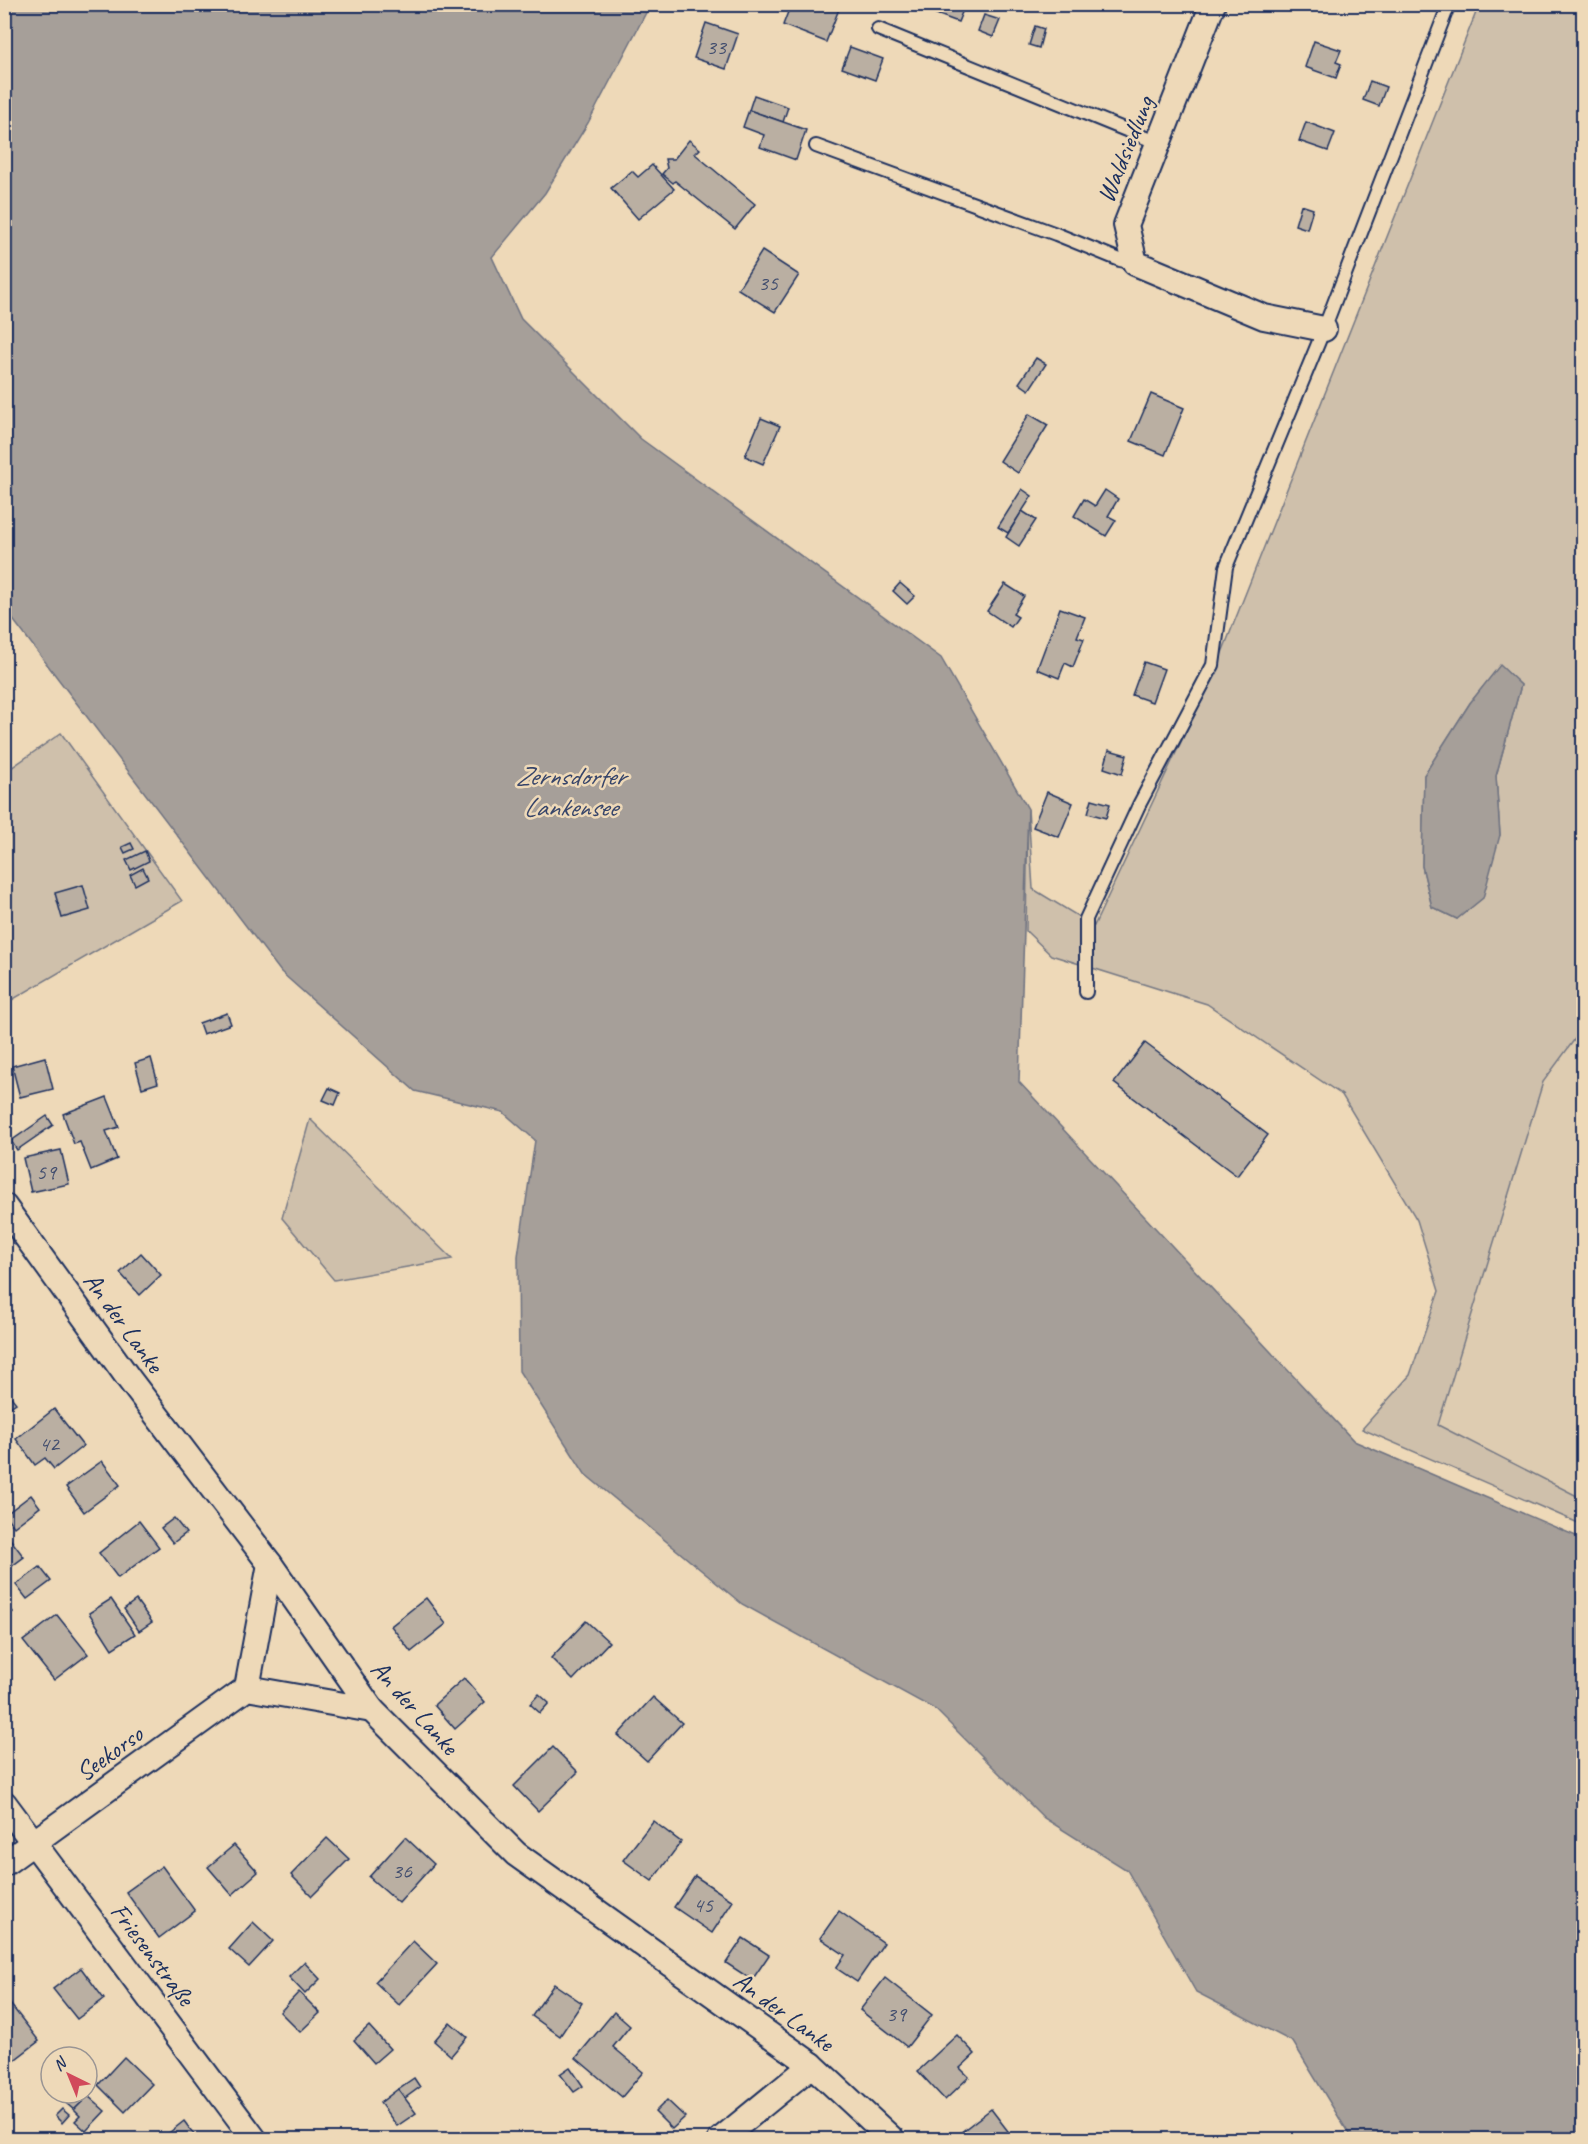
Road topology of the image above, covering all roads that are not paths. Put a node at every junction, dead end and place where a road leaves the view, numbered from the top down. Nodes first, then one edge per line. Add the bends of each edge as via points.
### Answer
1 (1213, 4) edge
2 (1449, 4) edge
3 (878, 29) dead end
4 (1158, 143) junction
5 (816, 146) dead end
6 (1135, 263) junction
7 (1324, 328) junction
8 (1086, 992) dead end
9 (4, 1206) edge
10 (270, 1564) junction
11 (247, 1688) junction
12 (372, 1710) junction
13 (4, 1803) edge
14 (34, 1842) junction
15 (4, 1864) edge
16 (812, 2065) junction
17 (255, 2139) edge
18 (720, 2139) edge
19 (893, 2139) edge

1 - 4 street, Waldsiedlung
2 - 7 lane
3 - 4 lane
4 - 6 street, Waldsiedlung via 1126,225
5 - 6 lane
6 - 7 street via 1264,317
7 - 8 lane via 1226,567 1213,665 1139,805 1086,919
9 - 10 street, An der Lanke
10 - 11 street
10 - 12 street, An der Lanke
11 - 12 street
11 - 14 street, Seekorso
12 - 16 street, An der Lanke via 516,1854
13 - 14 street, Friesenstraße
14 - 15 street, Seekorso
14 - 17 street, Friesenstraße
16 - 18 street
16 - 19 street, An der Lanke

